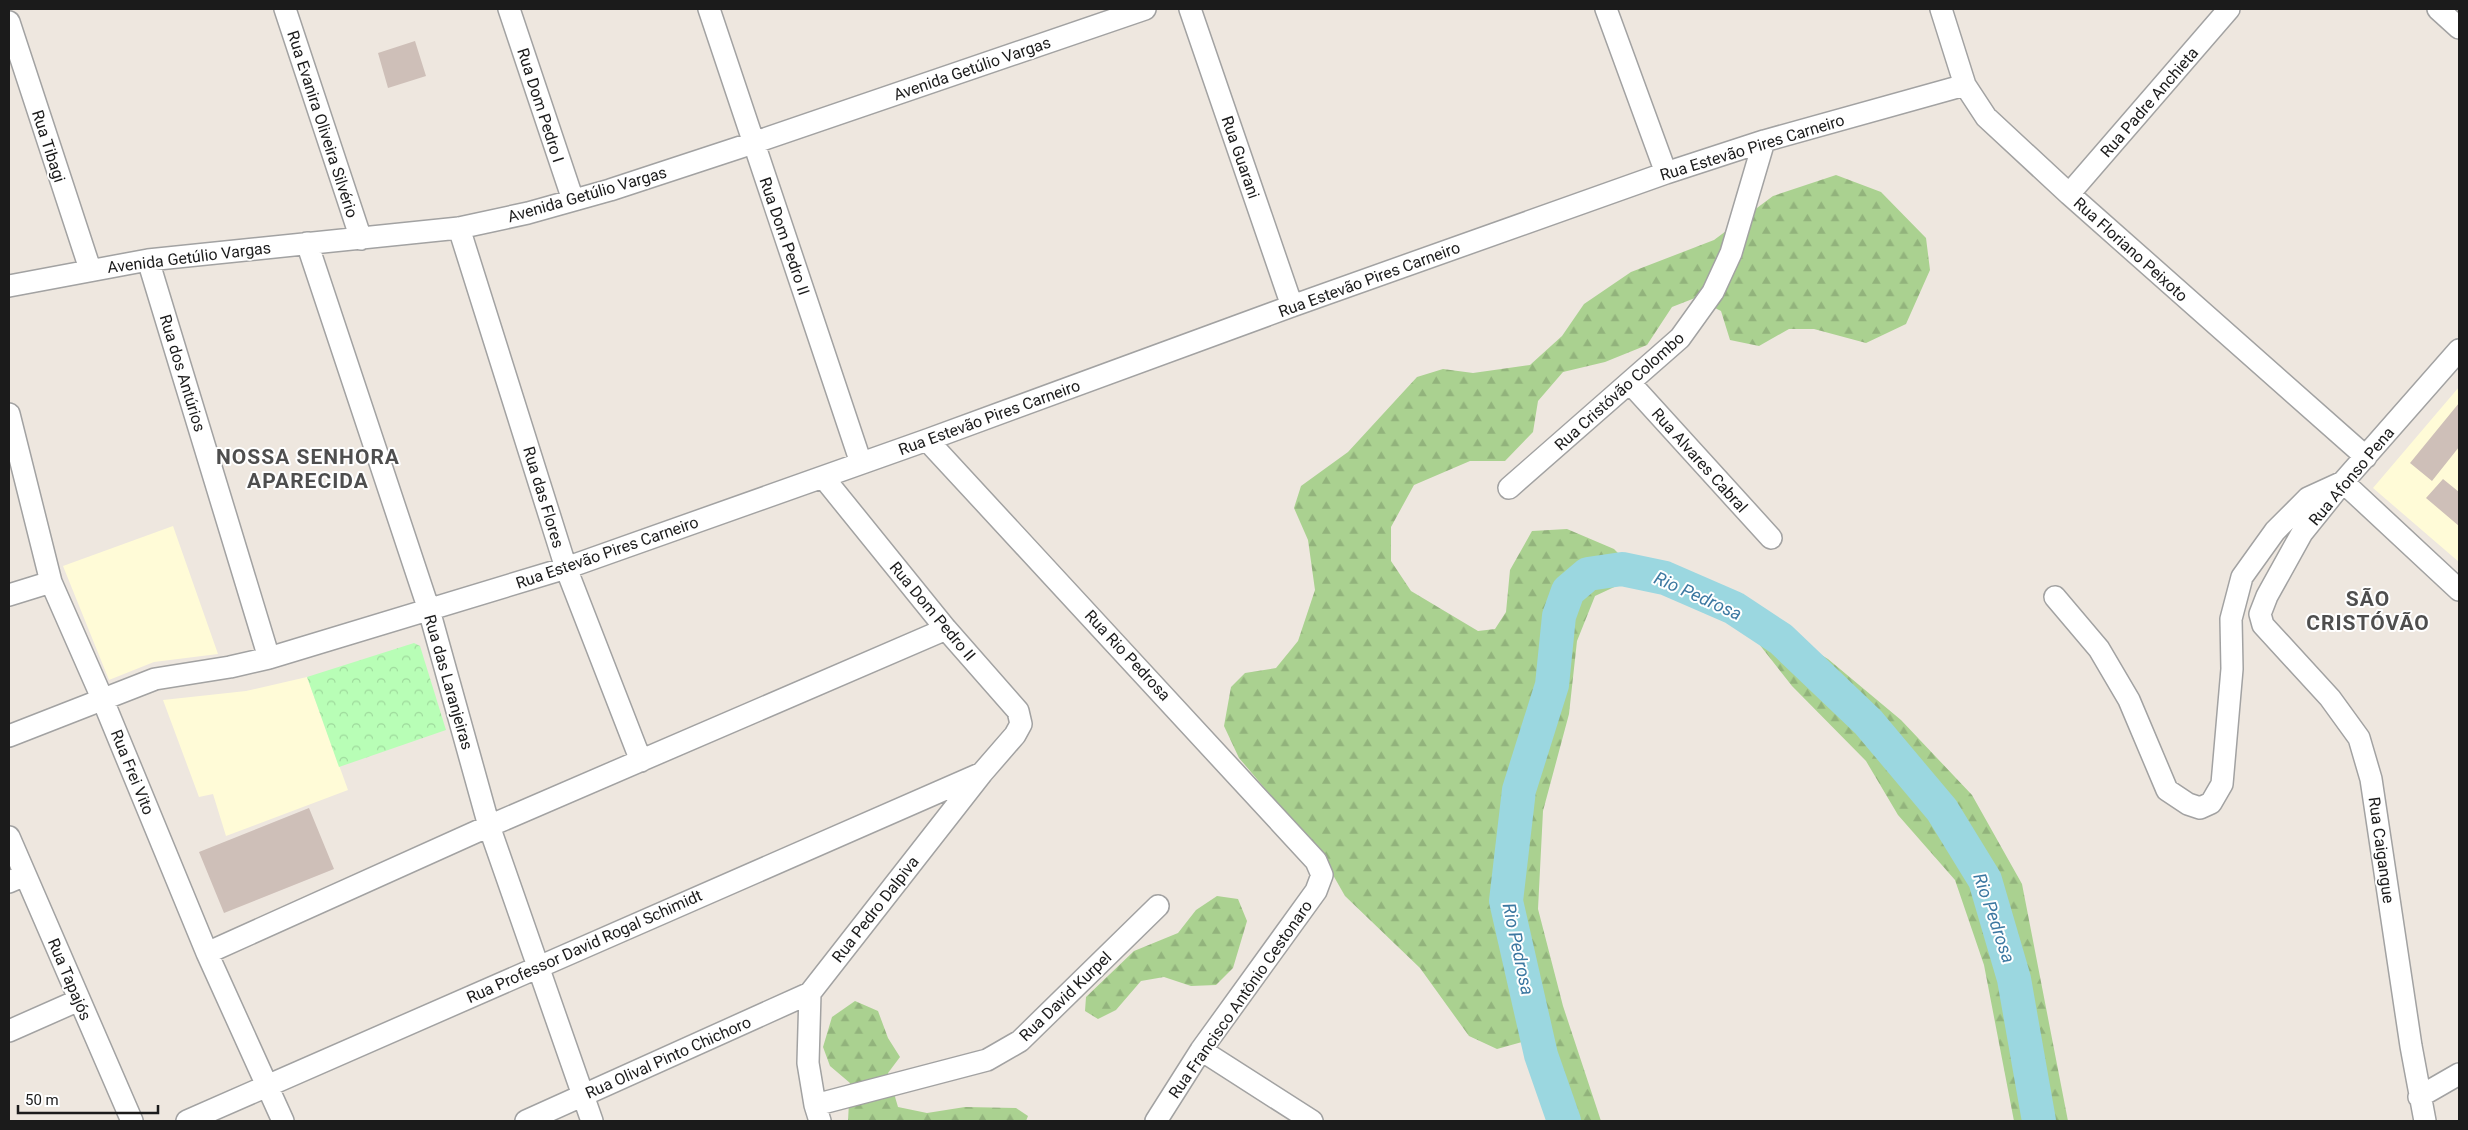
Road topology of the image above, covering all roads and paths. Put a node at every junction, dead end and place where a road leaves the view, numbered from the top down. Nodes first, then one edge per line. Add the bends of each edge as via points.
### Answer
1 (285, 9) edge
2 (509, 9) edge
3 (709, 9) edge
4 (1145, 9) edge
5 (1190, 9) edge
6 (1606, 9) edge
7 (1941, 9) edge
8 (2228, 9) edge
9 (2438, 9) edge
10 (9, 22) edge
11 (2459, 28) edge
12 (1965, 84) junction
13 (1764, 141) junction
14 (753, 143) junction
15 (1666, 173) junction
16 (2070, 194) junction
17 (574, 200) junction
18 (459, 228) junction
19 (361, 239) junction
20 (307, 243) junction
21 (148, 260) junction
22 (90, 269) junction
23 (9, 286) edge
24 (1292, 306) junction
25 (2459, 350) edge
26 (1630, 382) junction
27 (9, 414) edge
28 (927, 440) junction
29 (2366, 457) junction
30 (861, 463) junction
31 (822, 477) junction
32 (2343, 482) junction
33 (1509, 488) dead end
34 (1771, 538) dead end
35 (566, 568) junction
36 (51, 582) junction
37 (2459, 590) edge
38 (9, 595) edge
39 (2055, 597) dead end
40 (429, 610) junction
41 (2260, 614) joint
42 (946, 629) junction
43 (269, 658) junction
44 (102, 698) junction
45 (1021, 724) joint
46 (9, 736) edge
47 (641, 761) junction
48 (982, 773) junction
49 (489, 826) junction
50 (9, 837) edge
51 (1322, 875) joint
52 (17, 878) edge
53 (1158, 906) dead end
54 (207, 953) junction
55 (538, 966) junction
56 (810, 993) junction
57 (79, 1000) junction
58 (9, 1031) edge
59 (1201, 1050) junction
60 (2459, 1074) edge
61 (268, 1088) junction
62 (583, 1095) junction
63 (2420, 1097) junction
64 (818, 1113) edge
65 (132, 1121) edge
66 (187, 1121) edge
67 (283, 1121) edge
68 (526, 1121) edge
69 (592, 1121) edge
70 (1156, 1121) edge
71 (1312, 1121) edge
72 (2425, 1121) edge

1 - 19 street, Rua Evanira Oliveira Silvério
2 - 17 street, Rua Dom Pedro I
3 - 14 street, Rua Dom Pedro II
4 - 14 street, Avenida Getúlio Vargas
5 - 24 street, Rua Guarani
6 - 15 street
7 - 12 street, Rua Floriano Peixoto
8 - 16 street, Rua Padre Anchieta
9 - 11 street
10 - 22 street, Rua Tibagi
12 - 13 street, Rua Estevão Pires Carneiro
12 - 16 street, Rua Floriano Peixoto via 1986,117
13 - 15 street, Rua Estevão Pires Carneiro
13 - 26 street, Rua Cristóvão Colombo via 1731,253 1713,292 1680,338
14 - 17 street, Avenida Getúlio Vargas
14 - 30 street, Rua Dom Pedro II
15 - 24 street, Rua Estevão Pires Carneiro
16 - 29 street, Rua Floriano Peixoto
17 - 18 street, Avenida Getúlio Vargas
18 - 19 street, Avenida Getúlio Vargas
18 - 35 street, Rua das Flores
19 - 20 street, Avenida Getúlio Vargas
20 - 21 street, Avenida Getúlio Vargas
20 - 40 street, Rua das Laranjeiras
21 - 22 street, Avenida Getúlio Vargas
21 - 43 street, Rua dos Antúrios
22 - 23 street, Avenida Getúlio Vargas
24 - 28 street, Rua Estevão Pires Carneiro
25 - 29 street, Rua Afonso Pena
26 - 33 street, Rua Cristóvão Colombo
26 - 34 street, Rua Alvares Cabral
27 - 36 street, Rua Frei Vito
28 - 30 street, Rua Estevão Pires Carneiro
28 - 51 street, Rua Rio Pedrosa via 1232,768 1316,861
29 - 32 street, Rua Afonso Pena
30 - 31 street, Rua Estevão Pires Carneiro
31 - 35 street, Rua Estevão Pires Carneiro
31 - 42 street, Rua Dom Pedro II
32 - 37 street
32 - 39 street via 2308,498 2275,531 2242,577 2231,618 2232,669 2222,784 2211,803 2200,808 2167,790 2129,700 2099,649
32 - 41 street, Rua Afonso Pena via 2302,533
35 - 40 street, Rua Estevão Pires Carneiro
35 - 47 street, Rua das Flores
36 - 38 street
36 - 44 street, Rua Frei Vito
40 - 43 street, Rua Estevão Pires Carneiro
40 - 49 street, Rua das Laranjeiras
41 - 63 street, Rua Caigangue via 2263,625 2330,698 2359,738 2371,778
42 - 45 street, Rua Dom Pedro II via 1018,711
42 - 47 street
43 - 44 street, Rua Estevão Pires Carneiro via 155,678
44 - 46 street, Rua Estevão Pires Carneiro
44 - 54 street, Rua Frei Vito
45 - 48 street, Rua Pedro Dalpiva
47 - 49 street
48 - 55 street, Rua Professor David Rogal Schimidt
48 - 56 street, Rua Pedro Dalpiva
49 - 54 street
49 - 55 street, Rua das Laranjeiras
50 - 52 street, Rua Tapajós
51 - 59 street, Rua Francisco Antônio Cestonaro via 1316,891
52 - 57 street, Rua Tapajós
53 - 64 street, Rua David Kurpel via 1020,1041 987,1060
54 - 61 street, Rua Frei Vito
55 - 61 street, Rua Professor David Rogal Schimidt
55 - 62 street, Rua das Laranjeiras
56 - 62 street, Rua Olival Pinto Chichoro
56 - 64 street via 808,1063
57 - 58 street
57 - 65 street, Rua Tapajós
59 - 70 street, Rua Francisco Antônio Cestonaro
59 - 71 street
60 - 63 street
61 - 66 street, Rua Professor David Rogal Schimidt
61 - 67 street, Rua Frei Vito
62 - 68 street, Rua Olival Pinto Chichoro
62 - 69 street, Rua das Laranjeiras
63 - 72 street, Rua Caigangue

